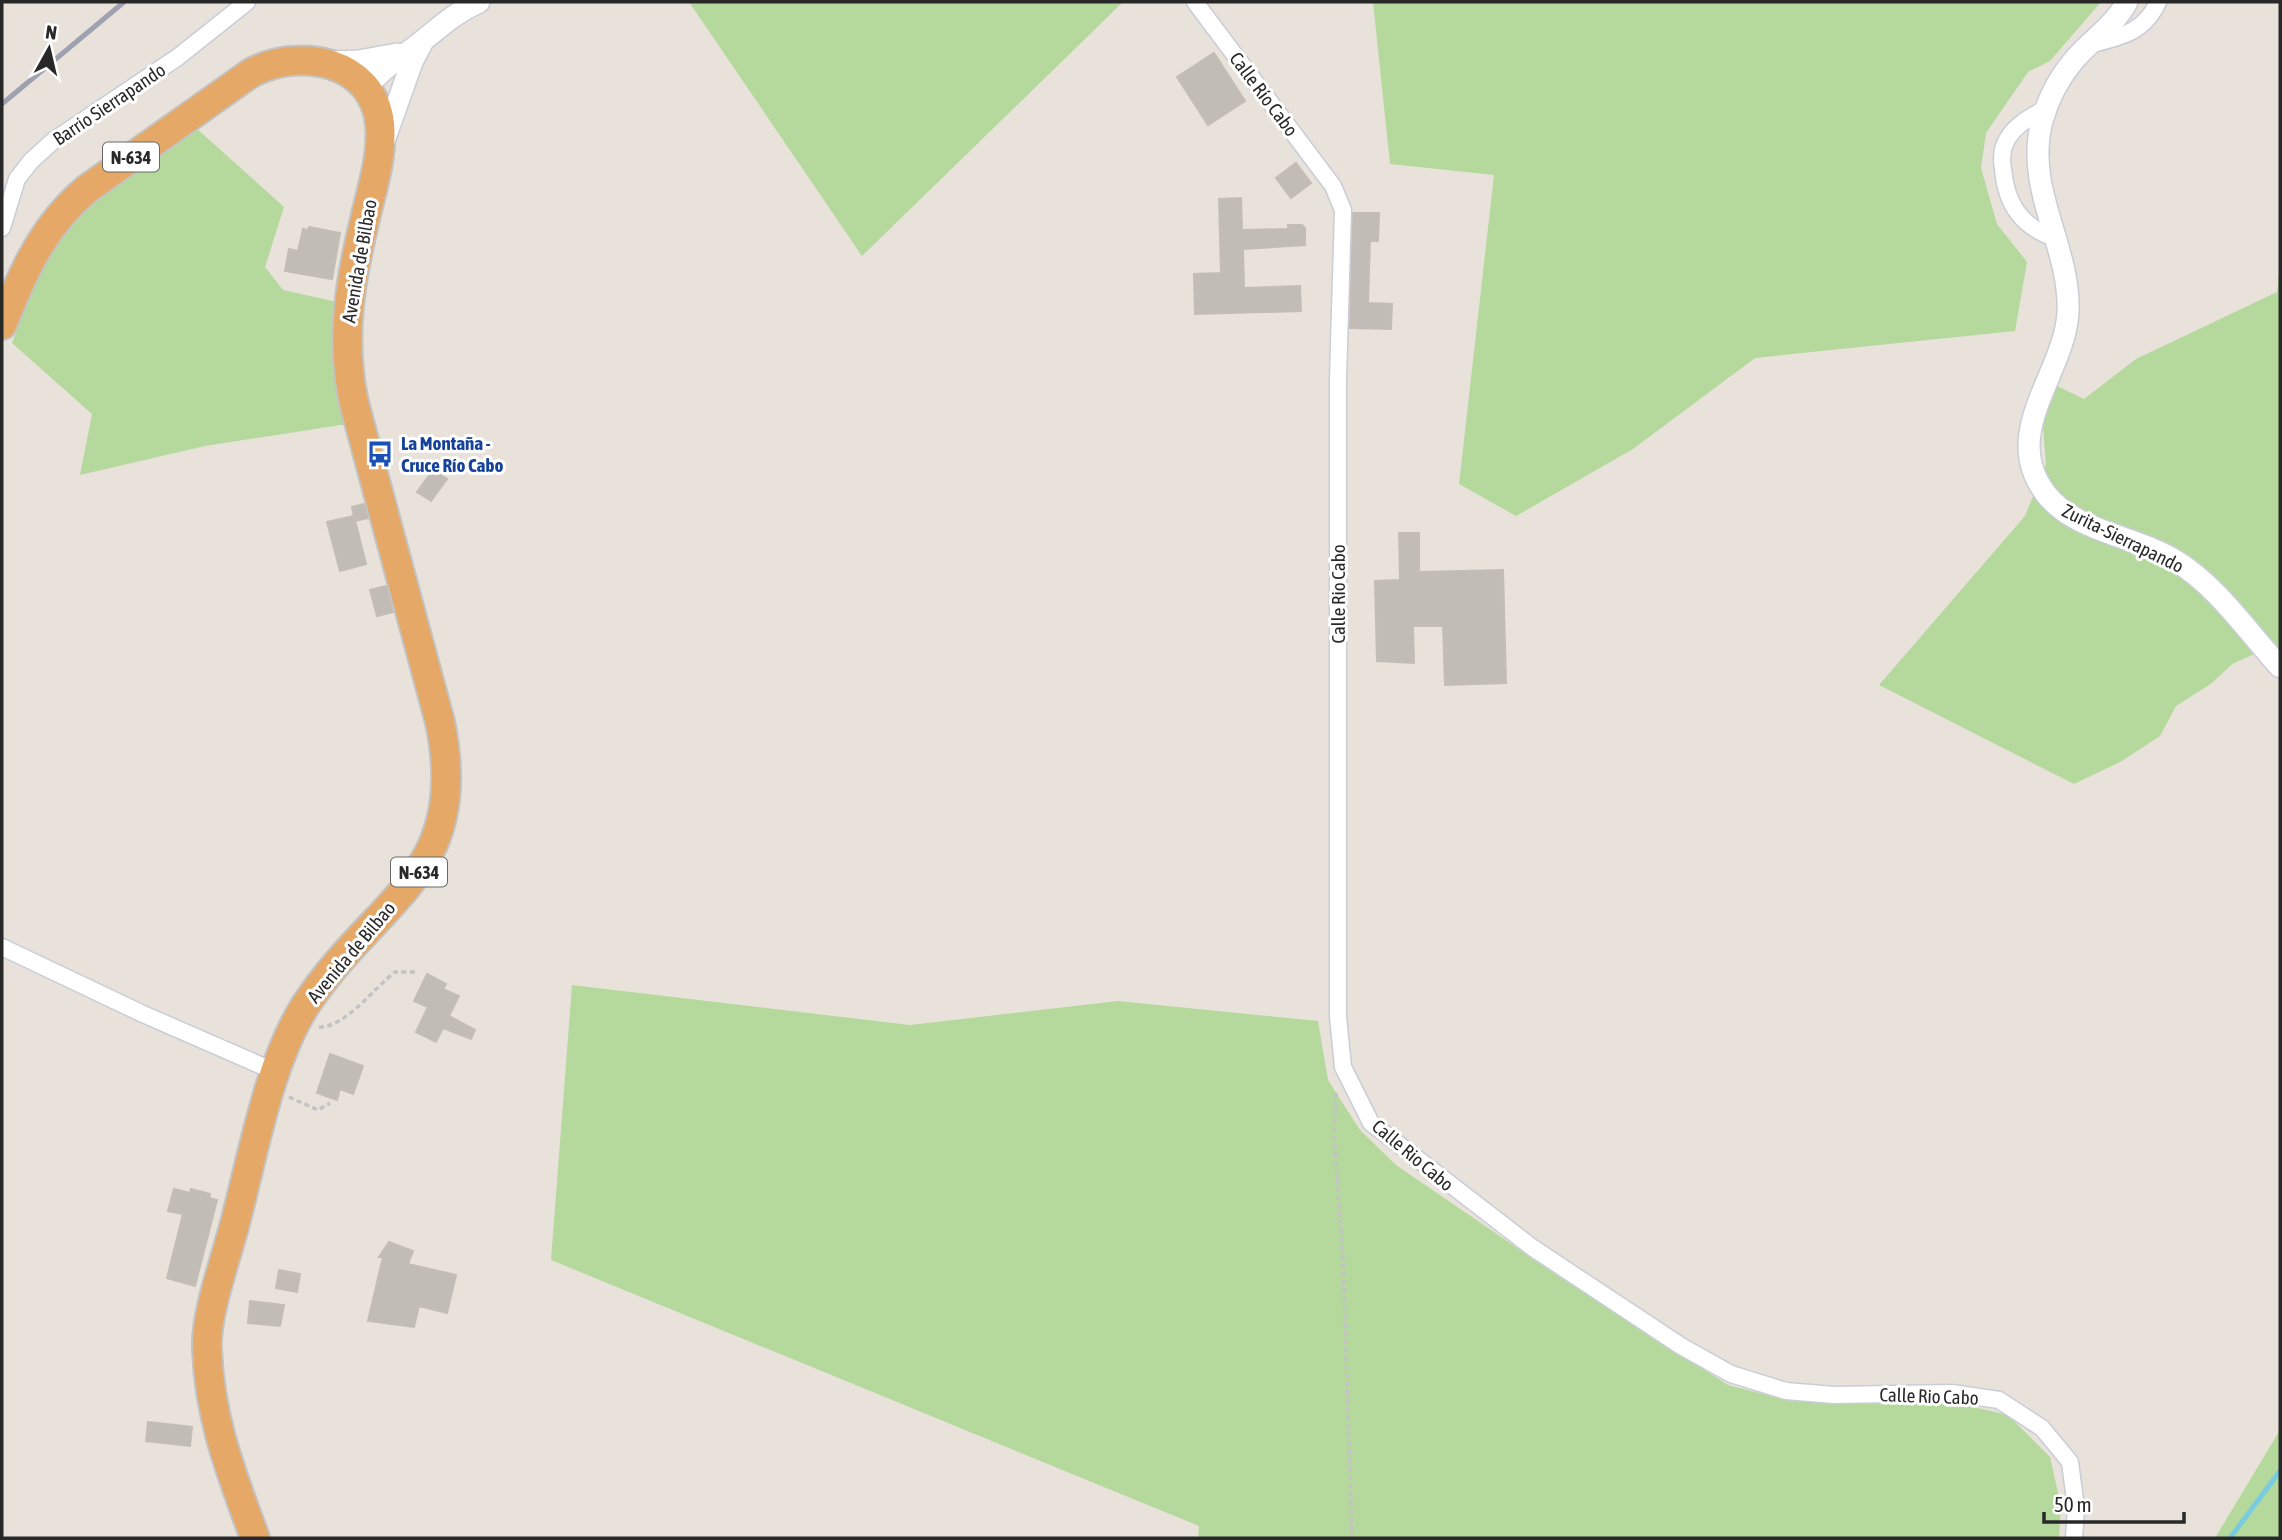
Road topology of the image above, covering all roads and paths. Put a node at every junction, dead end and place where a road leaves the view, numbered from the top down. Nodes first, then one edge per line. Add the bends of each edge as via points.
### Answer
1 (247, 2) edge
2 (479, 2) edge
3 (1195, 2) edge
4 (2127, 2) edge
5 (2158, 2) edge
6 (2089, 45) junction
7 (416, 50) junction
8 (318, 61) junction
9 (367, 90) junction
10 (2046, 108) junction
11 (377, 163) junction
12 (1333, 186) joint
13 (2, 228) edge
14 (2054, 238) junction
15 (3, 315) edge
16 (2280, 667) edge
17 (2, 947) edge
18 (418, 972) dead end
19 (298, 1018) junction
20 (274, 1080) junction
21 (1337, 1082) dead end
22 (330, 1103) dead end
23 (255, 1538) edge
24 (1352, 1538) edge
25 (2074, 1538) edge

1 - 13 street, Barrio Sierrapando via 31,161 17,179
2 - 7 street via 453,16
3 - 12 street, Calle Río Cabo
4 - 6 street, Zurita-Sierrapando
5 - 6 street via 2141,27
6 - 10 street, Zurita-Sierrapando via 2065,72
7 - 8 street via 374,59
7 - 9 street via 387,64
7 - 11 street
8 - 9 highway, N-634 via 341,68
8 - 15 highway, N-634 via 282,60 251,73 87,189 60,214 37,246
9 - 11 highway, Avenida de Bilbao / N-634 via 379,120
10 - 14 street, Zurita-Sierrapando via 2037,163
10 - 14 street via 2009,136 2002,163 2015,212 2028,226
11 - 19 highway, Avenida de Bilbao / N-634 via 349,294 347,368 438,712 448,792 436,841 422,866
12 - 25 street, Calle Rio Cabo via 1343,210 1338,379 1338,1017 1343,1068 1351,1088 1371,1123 1403,1151 1533,1248 1731,1374 1786,1391 1952,1393 1999,1400 2042,1427 2070,1462 2076,1508
14 - 16 street, Zurita-Sierrapando via 2067,284 2068,312 2061,349 2031,424 2036,478 2046,495 2064,510 2149,546 2187,568
17 - 20 street
18 - 19 path via 395,972 335,1023 316,1026
19 - 20 highway, Avenida de Bilbao / N-634
20 - 22 path via 318,1110
20 - 23 highway, Avenida de Bilbao / N-634 via 206,1346 212,1414
21 - 24 path via 1334,1133

